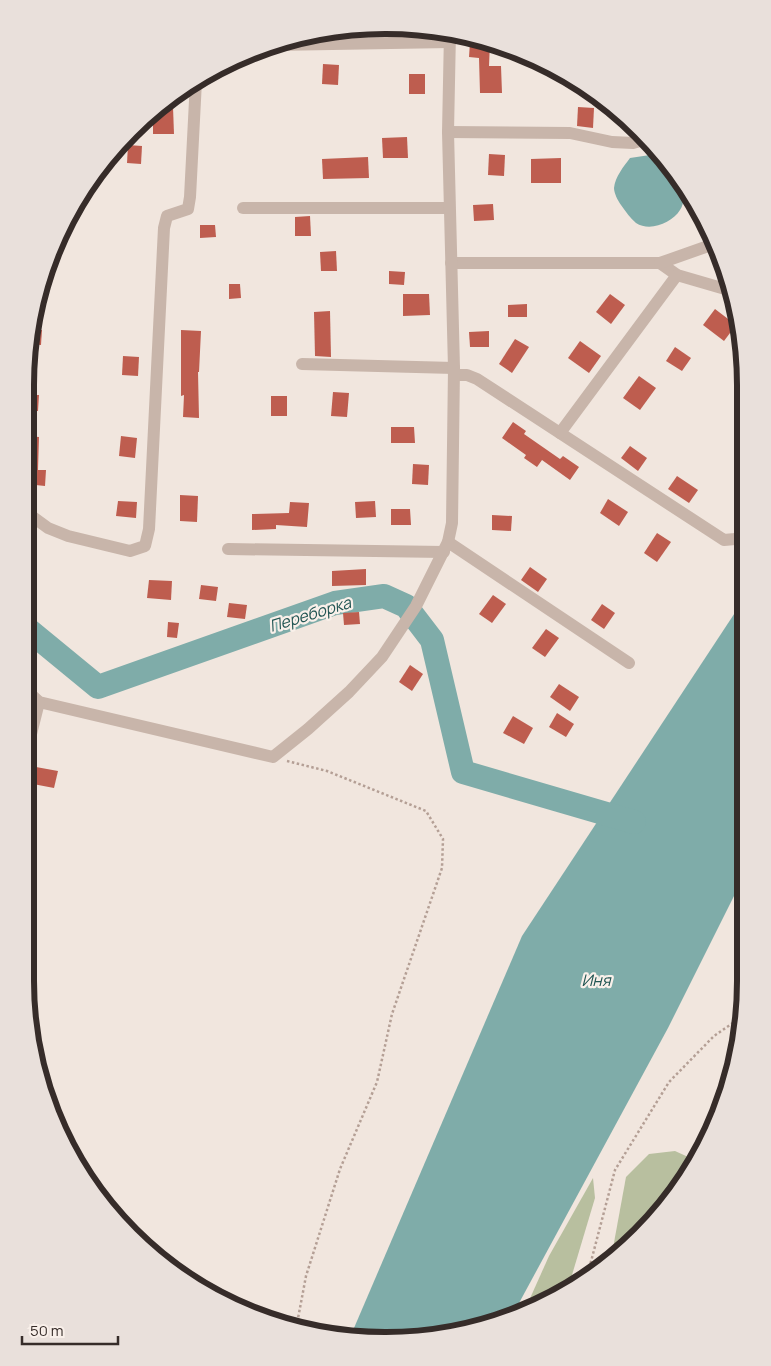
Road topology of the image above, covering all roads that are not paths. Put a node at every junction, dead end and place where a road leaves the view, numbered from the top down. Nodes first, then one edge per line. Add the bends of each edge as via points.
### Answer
1 (435, 38) edge
2 (450, 40) edge
3 (305, 44) edge
4 (196, 90) edge
5 (448, 132) junction
6 (638, 141) edge
7 (243, 208) dead end
8 (449, 208) junction
9 (708, 246) edge
10 (660, 263) junction
11 (451, 264) junction
12 (677, 275) junction
13 (724, 289) edge
14 (302, 364) dead end
15 (454, 371) junction
16 (560, 433) junction
17 (34, 518) edge
18 (737, 538) edge
19 (446, 547) junction
20 (228, 549) dead end
21 (629, 663) dead end
22 (34, 697) edge
23 (39, 702) junction
24 (34, 722) edge

1 - 3 street
2 - 5 street
4 - 17 street via 188,209 168,216 164,228 149,529 145,546 130,551 68,536
5 - 6 street via 570,133 612,142
5 - 8 street
7 - 8 street
8 - 11 street
9 - 10 street
10 - 11 street
10 - 12 street
11 - 15 street
12 - 13 street
12 - 16 street
14 - 15 street
15 - 16 street via 477,379
15 - 19 street via 452,523
16 - 18 street via 724,540
19 - 20 street
19 - 21 street
19 - 23 street via 416,606 382,657 349,692 273,757
22 - 23 street
23 - 24 street

